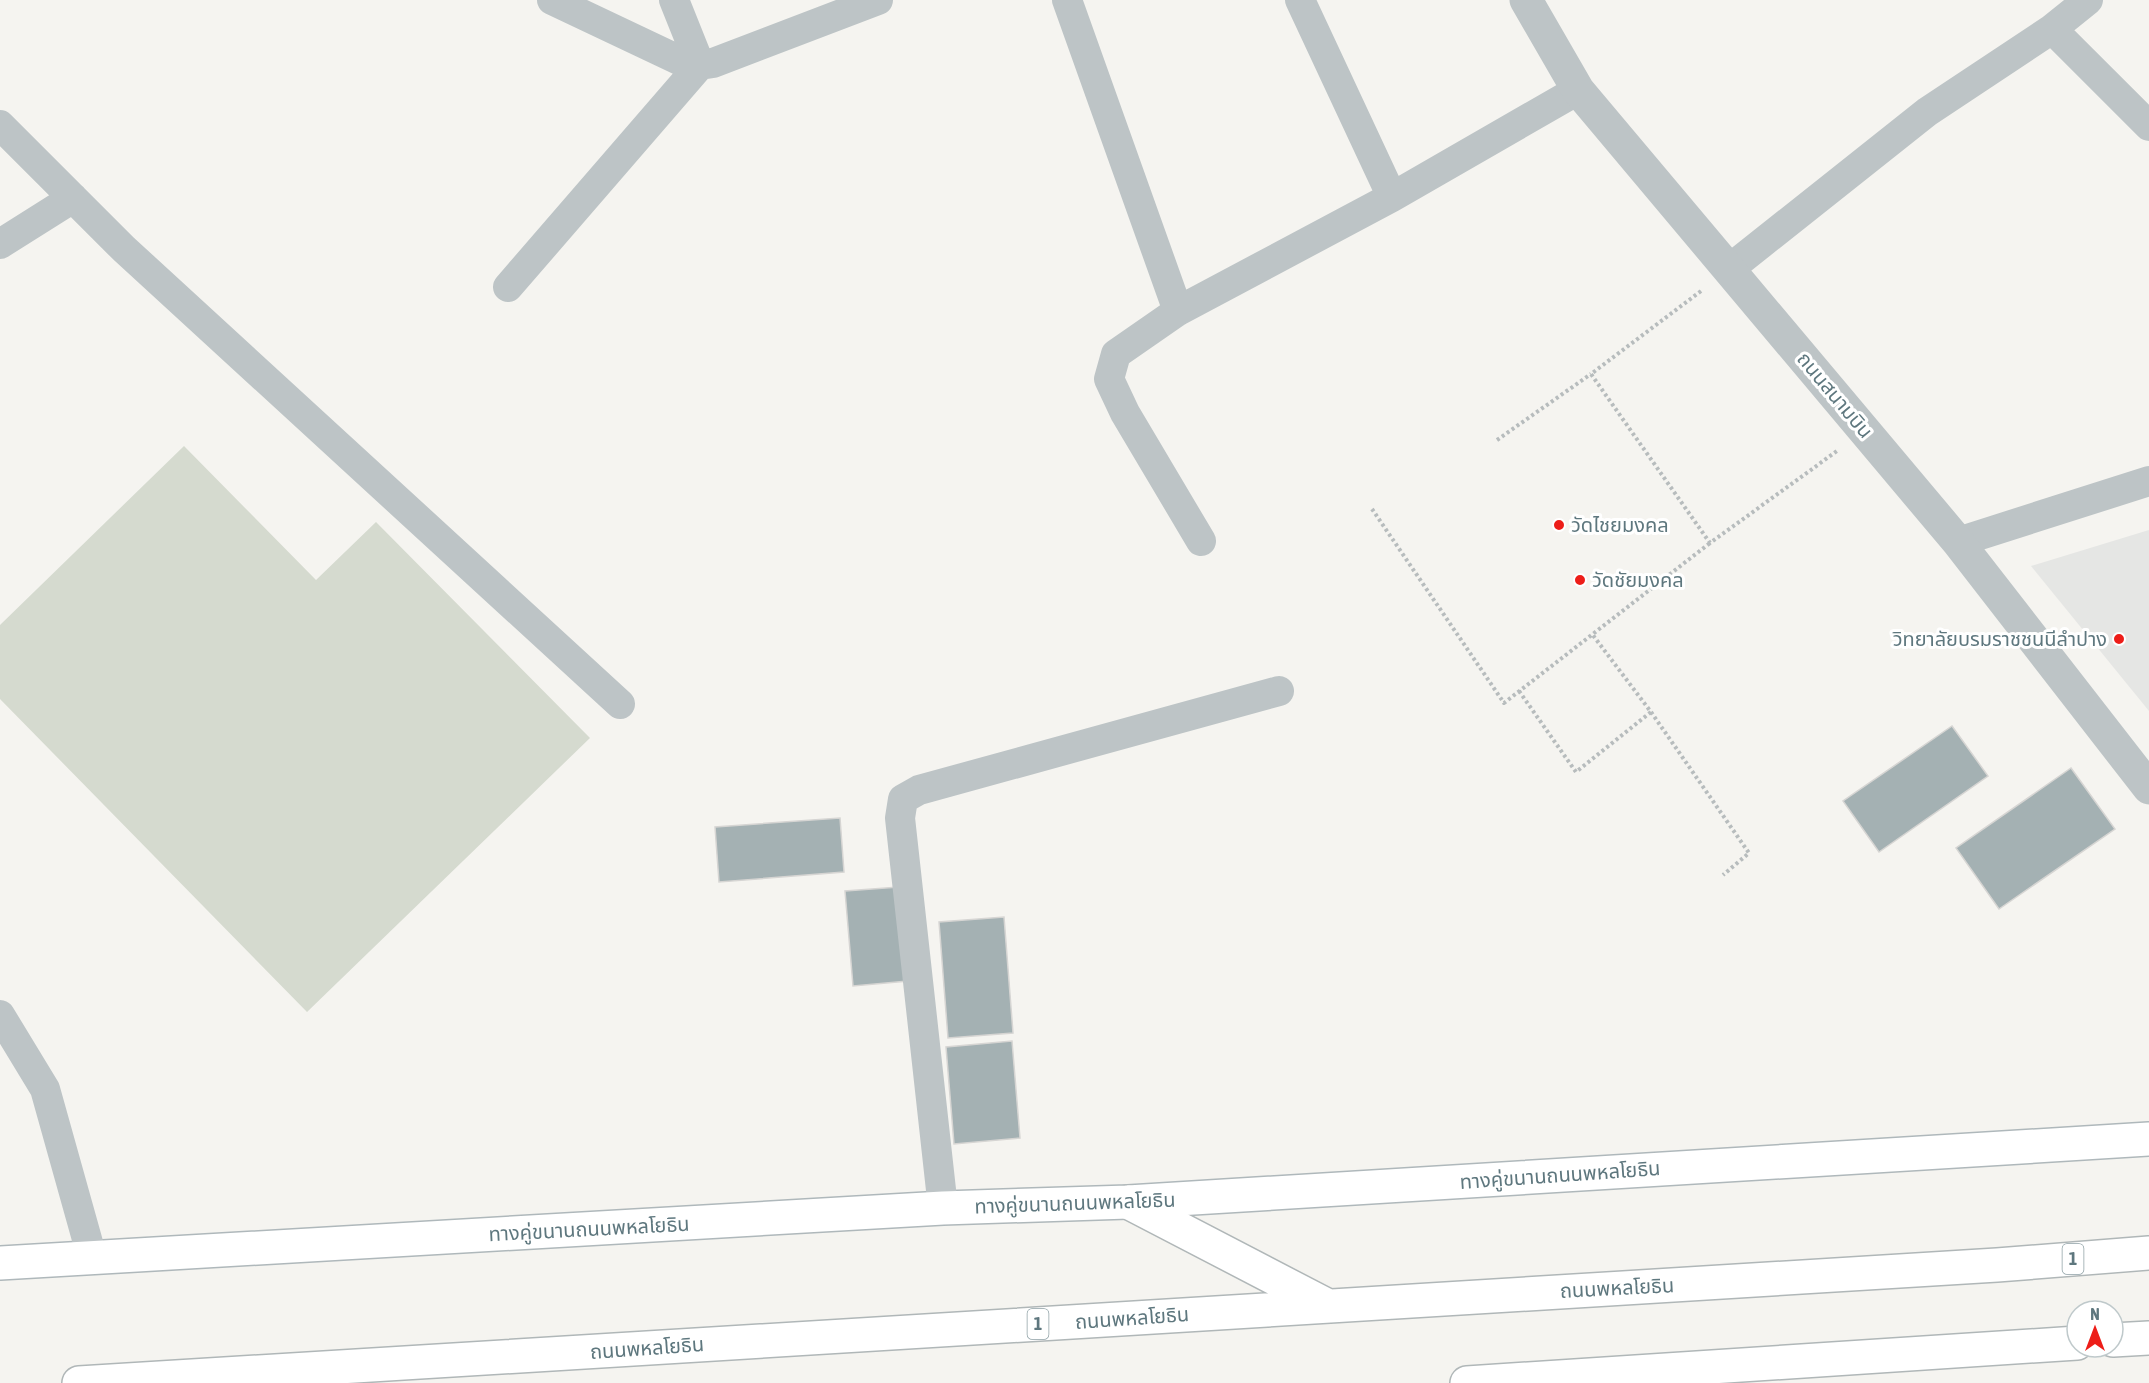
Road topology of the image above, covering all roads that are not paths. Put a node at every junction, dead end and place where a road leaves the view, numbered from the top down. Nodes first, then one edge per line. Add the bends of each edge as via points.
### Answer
1 (552, 0) edge
2 (674, 0) edge
3 (878, 0) edge
4 (1067, 0) edge
5 (1300, 0) edge
6 (1526, 0) edge
7 (2088, 0) edge
8 (2052, 29) junction
9 (700, 65) junction
10 (1578, 90) junction
11 (0, 125) edge
12 (2149, 126) edge
13 (1392, 197) junction
14 (73, 198) junction
15 (0, 244) edge
16 (1728, 270) junction
17 (508, 287) dead end
18 (1178, 311) junction
19 (2149, 480) edge
20 (1201, 541) dead end
21 (1958, 542) junction
22 (1280, 691) dead end
23 (620, 704) dead end
24 (2149, 788) edge
25 (0, 1016) edge
26 (2149, 1138) edge
27 (1128, 1202) junction
28 (943, 1208) junction
29 (2149, 1253) edge
30 (92, 1257) junction
31 (0, 1263) edge
32 (1328, 1306) junction
33 (2149, 1338) edge
34 (2125, 1339) edge
35 (2065, 1344) edge
36 (79, 1383) edge
37 (1467, 1383) edge

1 - 9 street via 682,62
2 - 9 street
3 - 9 street
4 - 18 street
5 - 13 street
6 - 10 street, ถนนสนามบิน
7 - 8 street
8 - 12 street
8 - 16 street via 1927,112
9 - 17 street
10 - 13 street
10 - 16 street, ถนนสนามบิน
11 - 14 street
13 - 18 street
14 - 15 street
14 - 23 street via 123,249
16 - 21 street, ถนนสนามบิน
18 - 20 street via 1116,354 1109,379
19 - 21 street
21 - 24 street, ถนนสนามบิน
22 - 28 street via 919,790 903,799 900,818
25 - 30 street via 45,1089
26 - 27 main road, ทางคู่ขนานถนนพหลโยธิน
27 - 28 main road, ทางคู่ขนานถนนพหลโยธิน
27 - 32 main road
28 - 30 main road, ทางคู่ขนานถนนพหลโยธิน
29 - 32 main road, ถนนพหลโยธิน / 1
30 - 31 main road, ทางคู่ขนานถนนพหลโยธิน
32 - 36 main road, ถนนพหลโยธิน / 1
33 - 34 main road
35 - 37 main road

